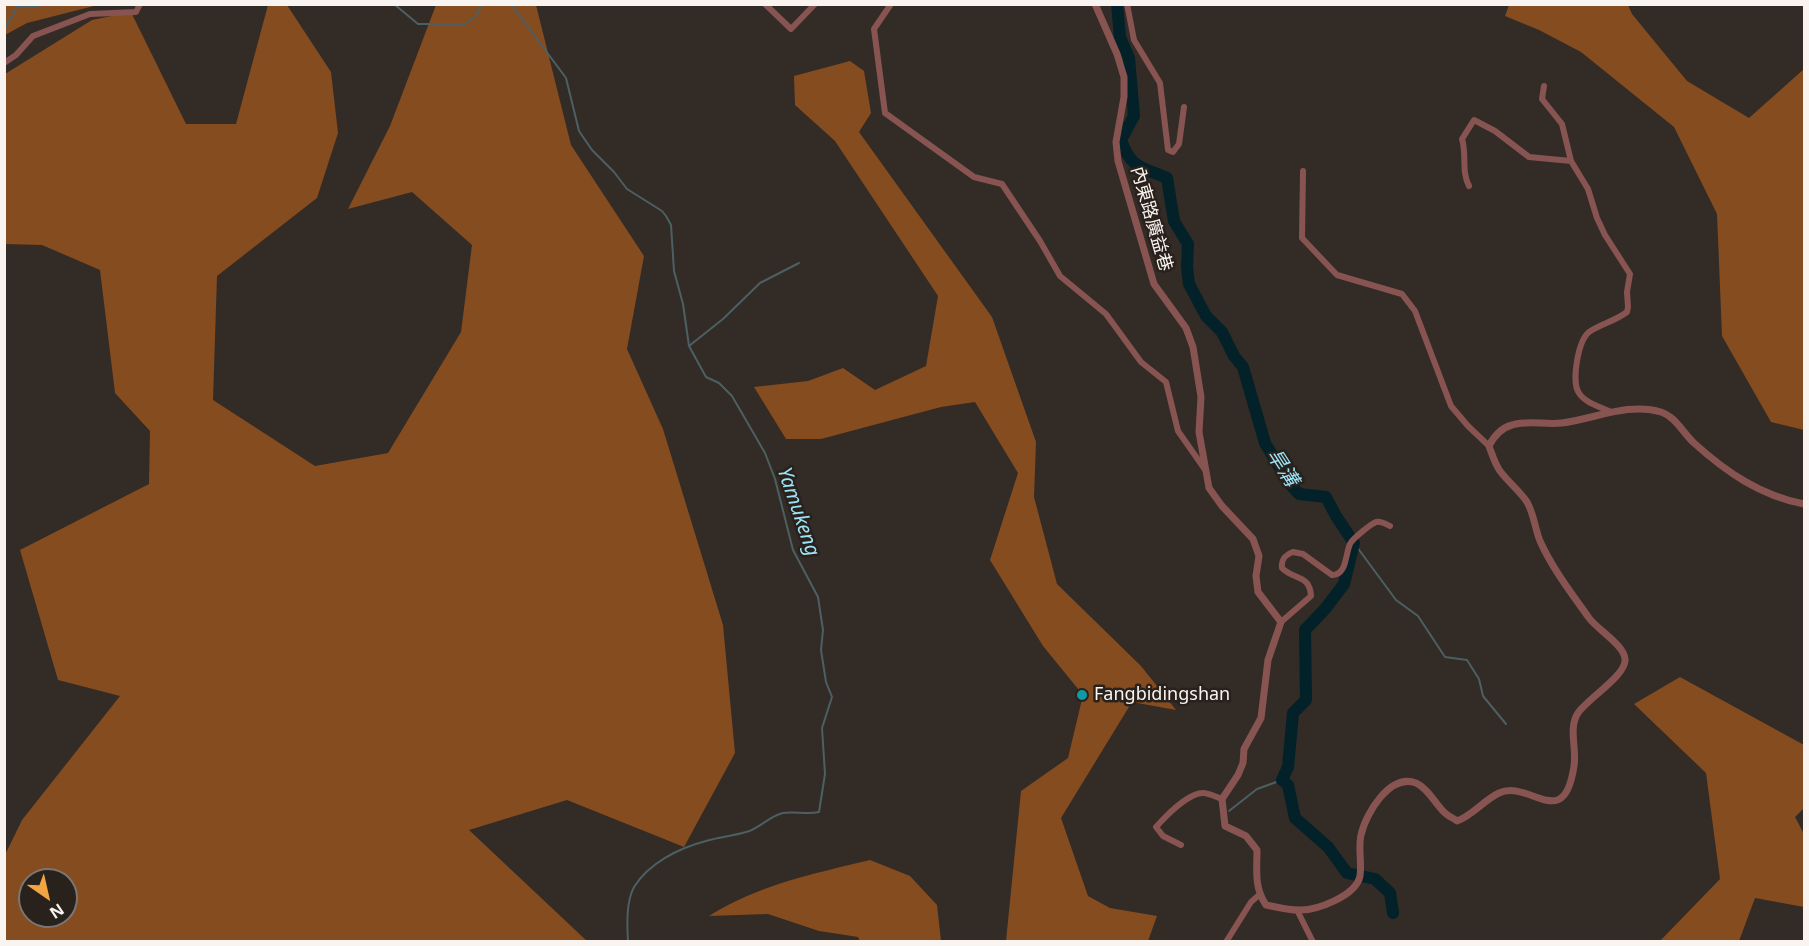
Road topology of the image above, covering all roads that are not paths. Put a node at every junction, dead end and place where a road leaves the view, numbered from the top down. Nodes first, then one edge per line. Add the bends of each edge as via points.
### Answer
1 (141, 4) edge
2 (765, 4) edge
3 (815, 4) edge
4 (891, 4) edge
5 (1095, 4) edge
6 (1127, 4) edge
7 (4, 63) edge
8 (1544, 86) dead end
9 (1184, 107) dead end
10 (1571, 161) junction
11 (1303, 171) dead end
12 (1469, 186) dead end
13 (1611, 412) junction
14 (1489, 446) junction
15 (1206, 472) junction
16 (1804, 504) edge
17 (1390, 526) dead end
18 (1281, 622) junction
19 (1222, 799) junction
20 (1181, 845) dead end
21 (1259, 895) junction
22 (1297, 910) junction
23 (1226, 942) edge
24 (1313, 942) edge

1 - 7 street via 136,12 90,14 33,36
2 - 3 street via 791,29
4 - 15 street, 內東路廣益巷 via 874,29 885,112 974,177 1002,184 1060,276 1106,314 1141,362 1166,382 1178,431
5 - 15 street, 內東路廣益巷 via 1124,77 1116,142 1121,172 1154,284 1186,328 1193,347
6 - 9 street, 內東路廣益巷 via 1134,40 1160,82 1168,150 1173,152 1179,144
8 - 10 street via 1542,99 1562,124
10 - 12 street via 1529,157 1496,130 1474,120 1462,140
10 - 13 street via 1588,189 1605,235 1630,274 1627,312 1584,337 1575,371 1577,391 1584,399
11 - 14 street via 1302,238 1337,275 1402,294 1415,311 1451,406
13 - 14 street via 1561,423 1510,425
13 - 16 street via 1662,412 1730,474 1778,498
14 - 22 street via 1500,471 1527,503 1545,553 1592,621 1623,651 1622,670 1579,711 1574,721 1576,755 1571,785 1561,798 1543,801 1512,790 1498,794 1457,821 1419,784 1397,784 1367,819 1361,836 1360,879 1351,890 1315,909
15 - 18 street, 內東路廣益巷 via 1209,488 1253,539 1258,556 1258,592
17 - 18 street via 1375,523 1353,540 1336,576 1303,554 1293,552 1284,557 1282,568 1305,581 1311,596
18 - 19 street via 1268,660 1261,718 1244,749 1238,775
19 - 20 street via 1203,793 1196,795 1171,811 1156,827 1163,836
19 - 21 street via 1225,826 1246,836 1257,850
21 - 22 street via 1266,905
21 - 23 street
22 - 24 street

